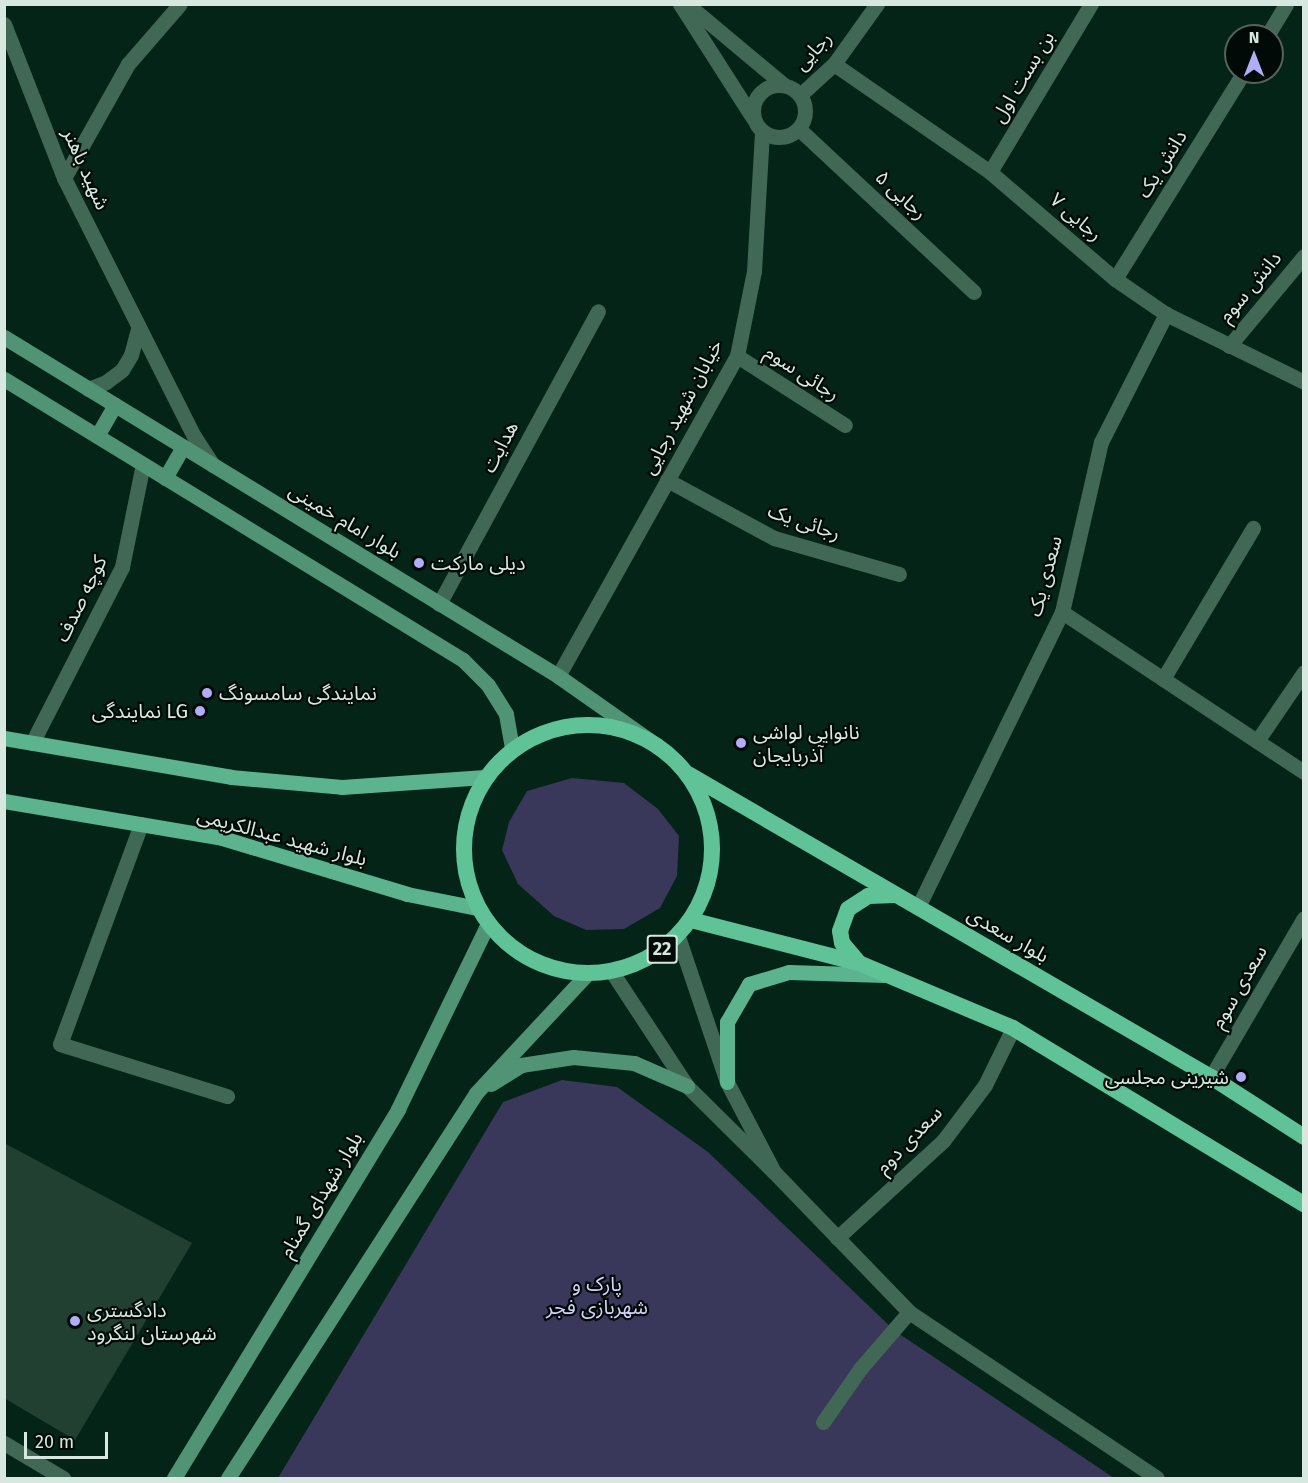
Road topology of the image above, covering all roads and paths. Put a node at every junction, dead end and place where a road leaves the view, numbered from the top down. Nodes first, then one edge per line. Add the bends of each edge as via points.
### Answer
1 (180, 4) edge
2 (680, 4) edge
3 (687, 4) edge
4 (877, 4) edge
5 (1091, 4) edge
6 (1286, 4) edge
7 (4, 24) edge
8 (1274, 24) edge
9 (834, 64) junction
10 (1237, 84) edge
11 (784, 85) junction
12 (800, 95) junction
13 (753, 119) junction
14 (799, 129) junction
15 (762, 132) junction
16 (990, 171) junction
17 (64, 178) junction
18 (1304, 256) edge
19 (1115, 279) junction
20 (974, 292) dead end
21 (598, 311) dead end
22 (1166, 314) junction
23 (138, 328) junction
24 (4, 337) edge
25 (1229, 346) junction
26 (737, 356) junction
27 (4, 379) edge
28 (1304, 382) edge
29 (88, 388) junction
30 (115, 405) junction
31 (845, 425) dead end
32 (97, 436) junction
33 (183, 447) junction
34 (142, 464) junction
35 (213, 465) junction
36 (165, 478) junction
37 (668, 480) junction
38 (1253, 528) dead end
39 (899, 574) dead end
40 (440, 604) junction
41 (1062, 612) junction
42 (1304, 672) edge
43 (558, 676) junction
44 (1163, 679) junction
45 (4, 738) edge
46 (1257, 741) junction
47 (32, 743) junction
48 (659, 747) junction
49 (513, 749) junction
50 (1304, 772) edge
51 (688, 774) junction
52 (485, 777) junction
53 (4, 801) edge
54 (141, 824) junction
55 (900, 896) junction
56 (918, 907) junction
57 (477, 908) junction
58 (1304, 918) edge
59 (691, 920) junction
60 (488, 924) junction
61 (678, 936) junction
62 (859, 963) junction
63 (612, 972) junction
64 (587, 974) junction
65 (892, 975) junction
66 (1013, 1028) junction
67 (1211, 1077) junction
68 (727, 1082) junction
69 (687, 1086) junction
70 (476, 1093) junction
71 (227, 1096) dead end
72 (1304, 1137) edge
73 (774, 1172) junction
74 (1304, 1204) edge
75 (837, 1238) junction
76 (909, 1312) junction
77 (823, 1422) dead end
78 (4, 1443) edge
79 (63, 1479) edge
80 (174, 1479) edge
81 (228, 1479) edge
82 (1157, 1479) edge

1 - 17 street via 128,64
2 - 13 street
3 - 11 street
4 - 9 street, رجایی
5 - 16 street, بن بست اول
6 - 8 street
7 - 17 street, شهید باهنر
9 - 12 street, رجایی
9 - 16 street, رجایی ۷
10 - 19 street, دانش یک
11 - 12 street
11 - 13 street via 759,93 754,101
12 - 14 street via 805,112
13 - 15 street
14 - 15 street via 781,138
14 - 20 street, رجایی ۵
15 - 26 street, خیابان شهید رجایی via 754,271
16 - 19 street, رجایی ۷
17 - 23 street, شهید باهنر
18 - 25 street, دانش سوم
19 - 22 street, رجایی ۷
21 - 40 street, هدایت
22 - 25 street, رجایی ۷
22 - 41 street, سعدی یک via 1101,442
23 - 29 street via 131,355 122,370 106,382
23 - 35 street, شهید باهنر
24 - 29 main road, بلوار امام خمینی
25 - 28 street, رجایی ۷
26 - 31 street, رجائی سوم
26 - 37 street, خیابان شهید رجایی
27 - 32 main road
29 - 30 main road, بلوار امام خمینی
30 - 32 main road
30 - 33 main road, بلوار امام خمینی
32 - 34 main road
33 - 35 main road, بلوار امام خمینی
33 - 36 main road
34 - 36 main road
34 - 47 street, کوچه صدف via 122,567
35 - 40 main road, بلوار امام خمینی
36 - 49 main road via 463,660 488,685 506,714
37 - 39 street, رجائی یک via 774,537
37 - 43 street, خیابان شهید رجایی
38 - 44 street
40 - 43 main road, بلوار امام خمینی
41 - 44 street
41 - 56 street, سعدی یک
42 - 46 street
43 - 48 main road, بلوار امام خمینی
44 - 46 street
45 - 47 main road
46 - 50 street
47 - 52 main road via 231,777 342,787
48 - 49 highway, 22 via 624,730 585,724 547,731
48 - 51 highway, 22
49 - 52 highway, 22
51 - 55 highway, بلوار سعدی / 22
51 - 59 highway, 22 via 706,808 713,847 708,885
52 - 57 highway, 22 via 469,808 463,842 465,876
53 - 54 main road, بلوار شهید عبدالکریمی
54 - 57 main road, بلوار شهید عبدالکریمی via 222,838 407,894
54 - 71 street via 60,1044
55 - 56 highway, بلوار سعدی / 22
55 - 62 highway via 868,896 848,909 840,931 842,943
56 - 67 highway, بلوار سعدی / 22
57 - 60 highway, 22
58 - 67 street, سعدی سوم
59 - 61 highway, 22
59 - 62 highway, 22
60 - 64 highway, 22 via 515,951 549,968
60 - 80 main road, بلوار شهدای گمنام via 399,1109
61 - 63 highway, 22 via 644,960
61 - 68 street
62 - 65 highway, 22
63 - 64 highway, 22
63 - 69 street
64 - 70 main road
65 - 66 highway, 22
65 - 68 main road via 789,972 749,984 728,1022
66 - 74 highway, 22
66 - 75 street, سعدی دوم via 985,1085 943,1141
67 - 72 highway, بلوار سعدی / 22
68 - 73 street
69 - 70 main road via 634,1063 573,1057 521,1065
69 - 73 street
70 - 81 main road
73 - 75 street
75 - 76 street
76 - 77 street via 860,1369
76 - 82 street
78 - 79 street

